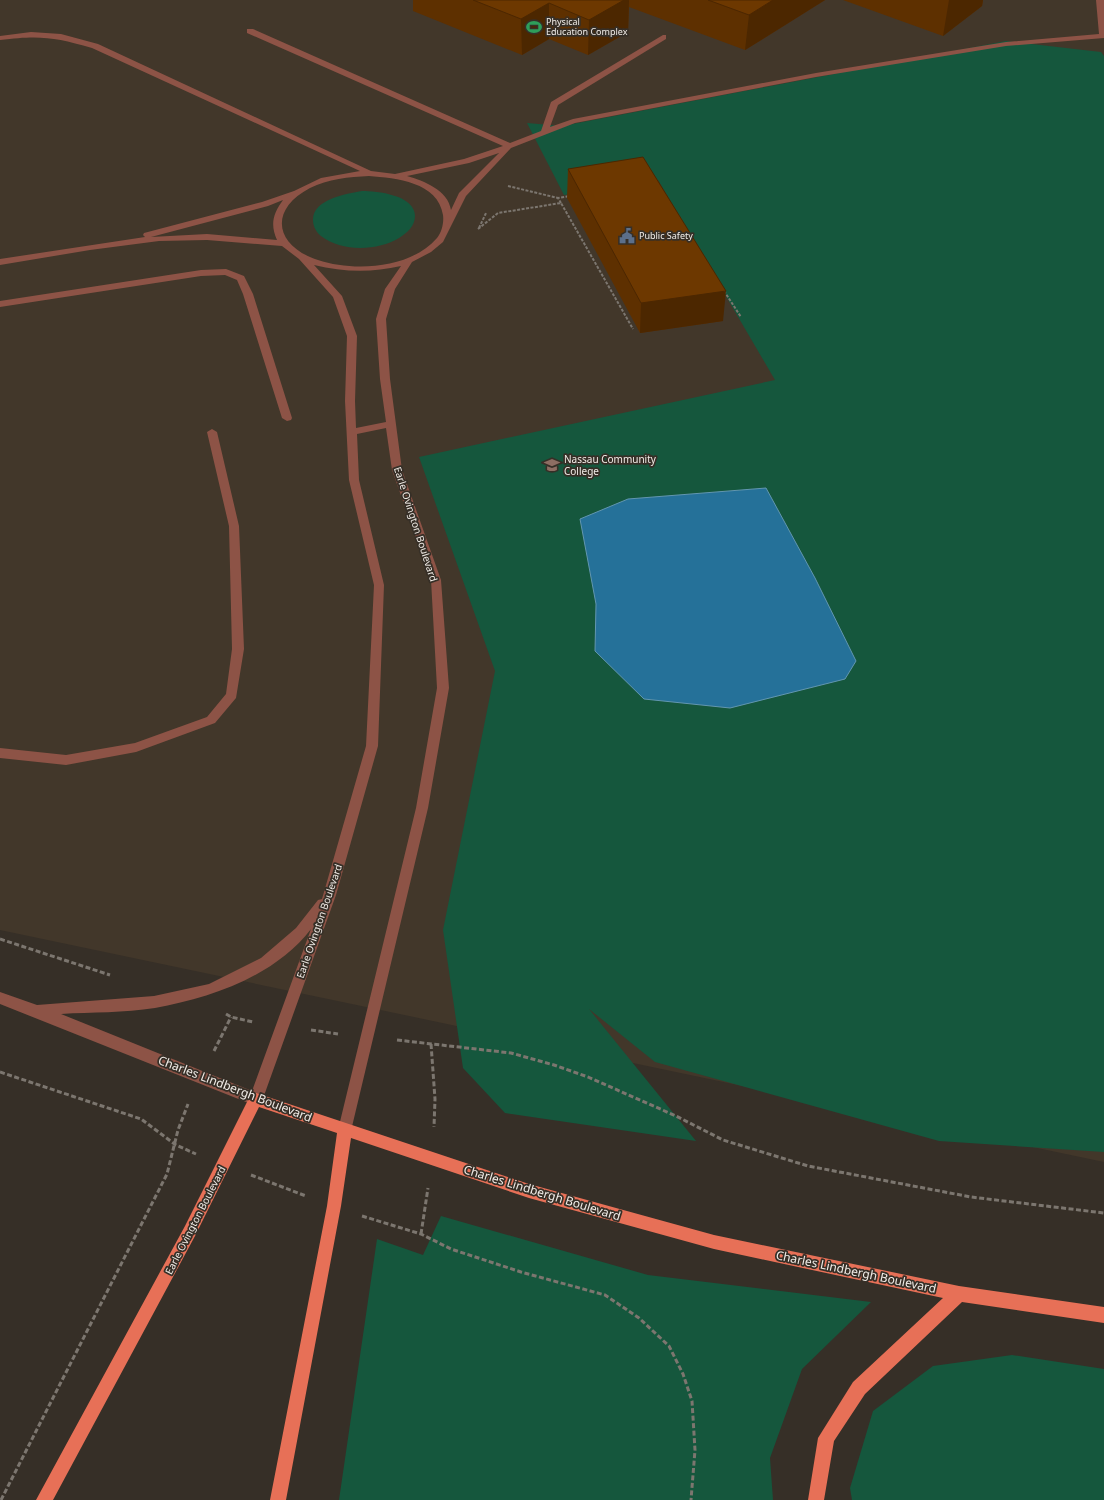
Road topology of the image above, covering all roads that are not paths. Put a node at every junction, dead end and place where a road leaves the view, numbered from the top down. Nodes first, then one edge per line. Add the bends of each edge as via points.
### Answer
1 (1100, 0) edge
2 (250, 31) dead end
3 (1104, 36) edge
4 (663, 37) dead end
5 (0, 38) edge
6 (544, 133) junction
7 (510, 146) junction
8 (369, 173) junction
9 (397, 176) junction
10 (300, 190) junction
11 (448, 226) junction
12 (121, 242) junction
13 (282, 243) junction
14 (303, 258) junction
15 (409, 260) junction
16 (0, 262) edge
17 (0, 304) edge
18 (286, 418) dead end
19 (391, 424) junction
20 (212, 432) dead end
21 (352, 432) junction
22 (0, 753) edge
23 (330, 895) junction
24 (0, 998) edge
25 (37, 1010) junction
26 (256, 1099) junction
27 (346, 1130) junction
28 (959, 1294) junction
29 (1104, 1315) edge
30 (44, 1500) edge
31 (278, 1500) edge
32 (816, 1500) edge

1 - 3 street
2 - 7 street
3 - 6 street via 1006,44 816,75 573,121
4 - 6 street via 554,104
5 - 8 street via 31,34 61,36 96,46
6 - 7 street
7 - 9 street via 466,161
7 - 11 street via 462,195
8 - 9 street
8 - 10 street via 332,178
9 - 11 street via 421,183 439,195 448,210
10 - 12 street via 258,206
10 - 13 street via 285,202 277,215 276,230
11 - 15 street via 440,239
12 - 13 street via 183,237 235,238
12 - 16 street
13 - 14 street
14 - 15 street via 326,266 354,269 383,267
14 - 21 street, Earle Ovington Boulevard via 337,296 352,336
15 - 19 street, Earle Ovington Boulevard via 390,289 380,319
17 - 18 street via 201,273 226,272 241,278 248,294
19 - 21 street
19 - 27 street, Earle Ovington Boulevard via 397,470 436,580 443,688 422,808
20 - 22 street via 234,526 238,649 232,695 211,720 136,747 66,760
21 - 23 street, Earle Ovington Boulevard via 354,480 379,585 372,746
23 - 25 street via 301,932 266,962 211,989 154,1002
23 - 26 street, Earle Ovington Boulevard
24 - 25 street, Charles Lindbergh Boulevard
25 - 26 street, Charles Lindbergh Boulevard
26 - 27 main road, Charles Lindbergh Boulevard
26 - 30 main road, Earle Ovington Boulevard via 186,1238
27 - 28 main road, Charles Lindbergh Boulevard via 529,1191 714,1242
27 - 31 main road, Earle Ovington Boulevard
28 - 29 main road, Charles Lindbergh Boulevard
28 - 32 main road via 859,1388 826,1438

